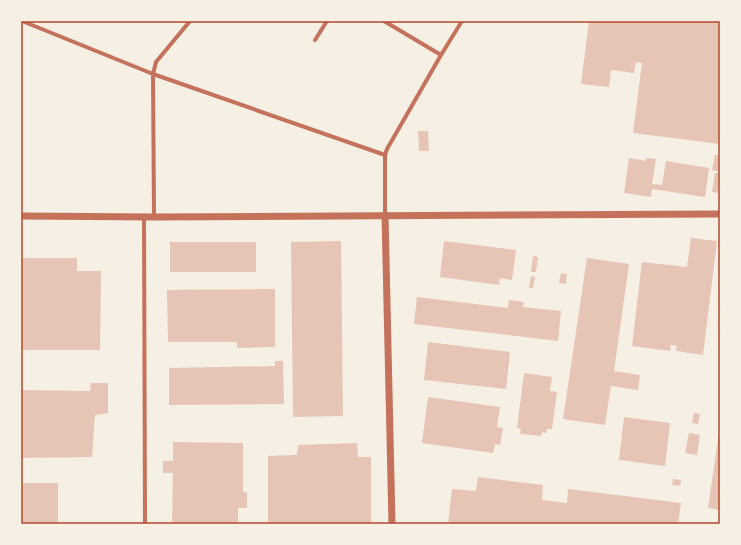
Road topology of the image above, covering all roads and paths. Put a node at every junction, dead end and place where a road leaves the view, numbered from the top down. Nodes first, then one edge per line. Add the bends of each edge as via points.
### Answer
1 (22, 21) edge
2 (190, 21) edge
3 (327, 21) edge
4 (384, 21) edge
5 (462, 21) edge
6 (315, 40) dead end
7 (441, 55) junction
8 (153, 74) junction
9 (385, 155) junction
10 (720, 214) edge
11 (385, 215) junction
12 (21, 216) edge
13 (144, 216) junction
14 (154, 216) junction
15 (145, 524) edge
16 (392, 524) edge

1 - 8 street
2 - 8 street via 156,62
3 - 6 street
4 - 7 street
5 - 7 street
7 - 9 street
8 - 9 street
8 - 14 street
9 - 11 street
10 - 11 street
11 - 14 street
11 - 16 street
12 - 13 street
13 - 14 street
13 - 15 street

